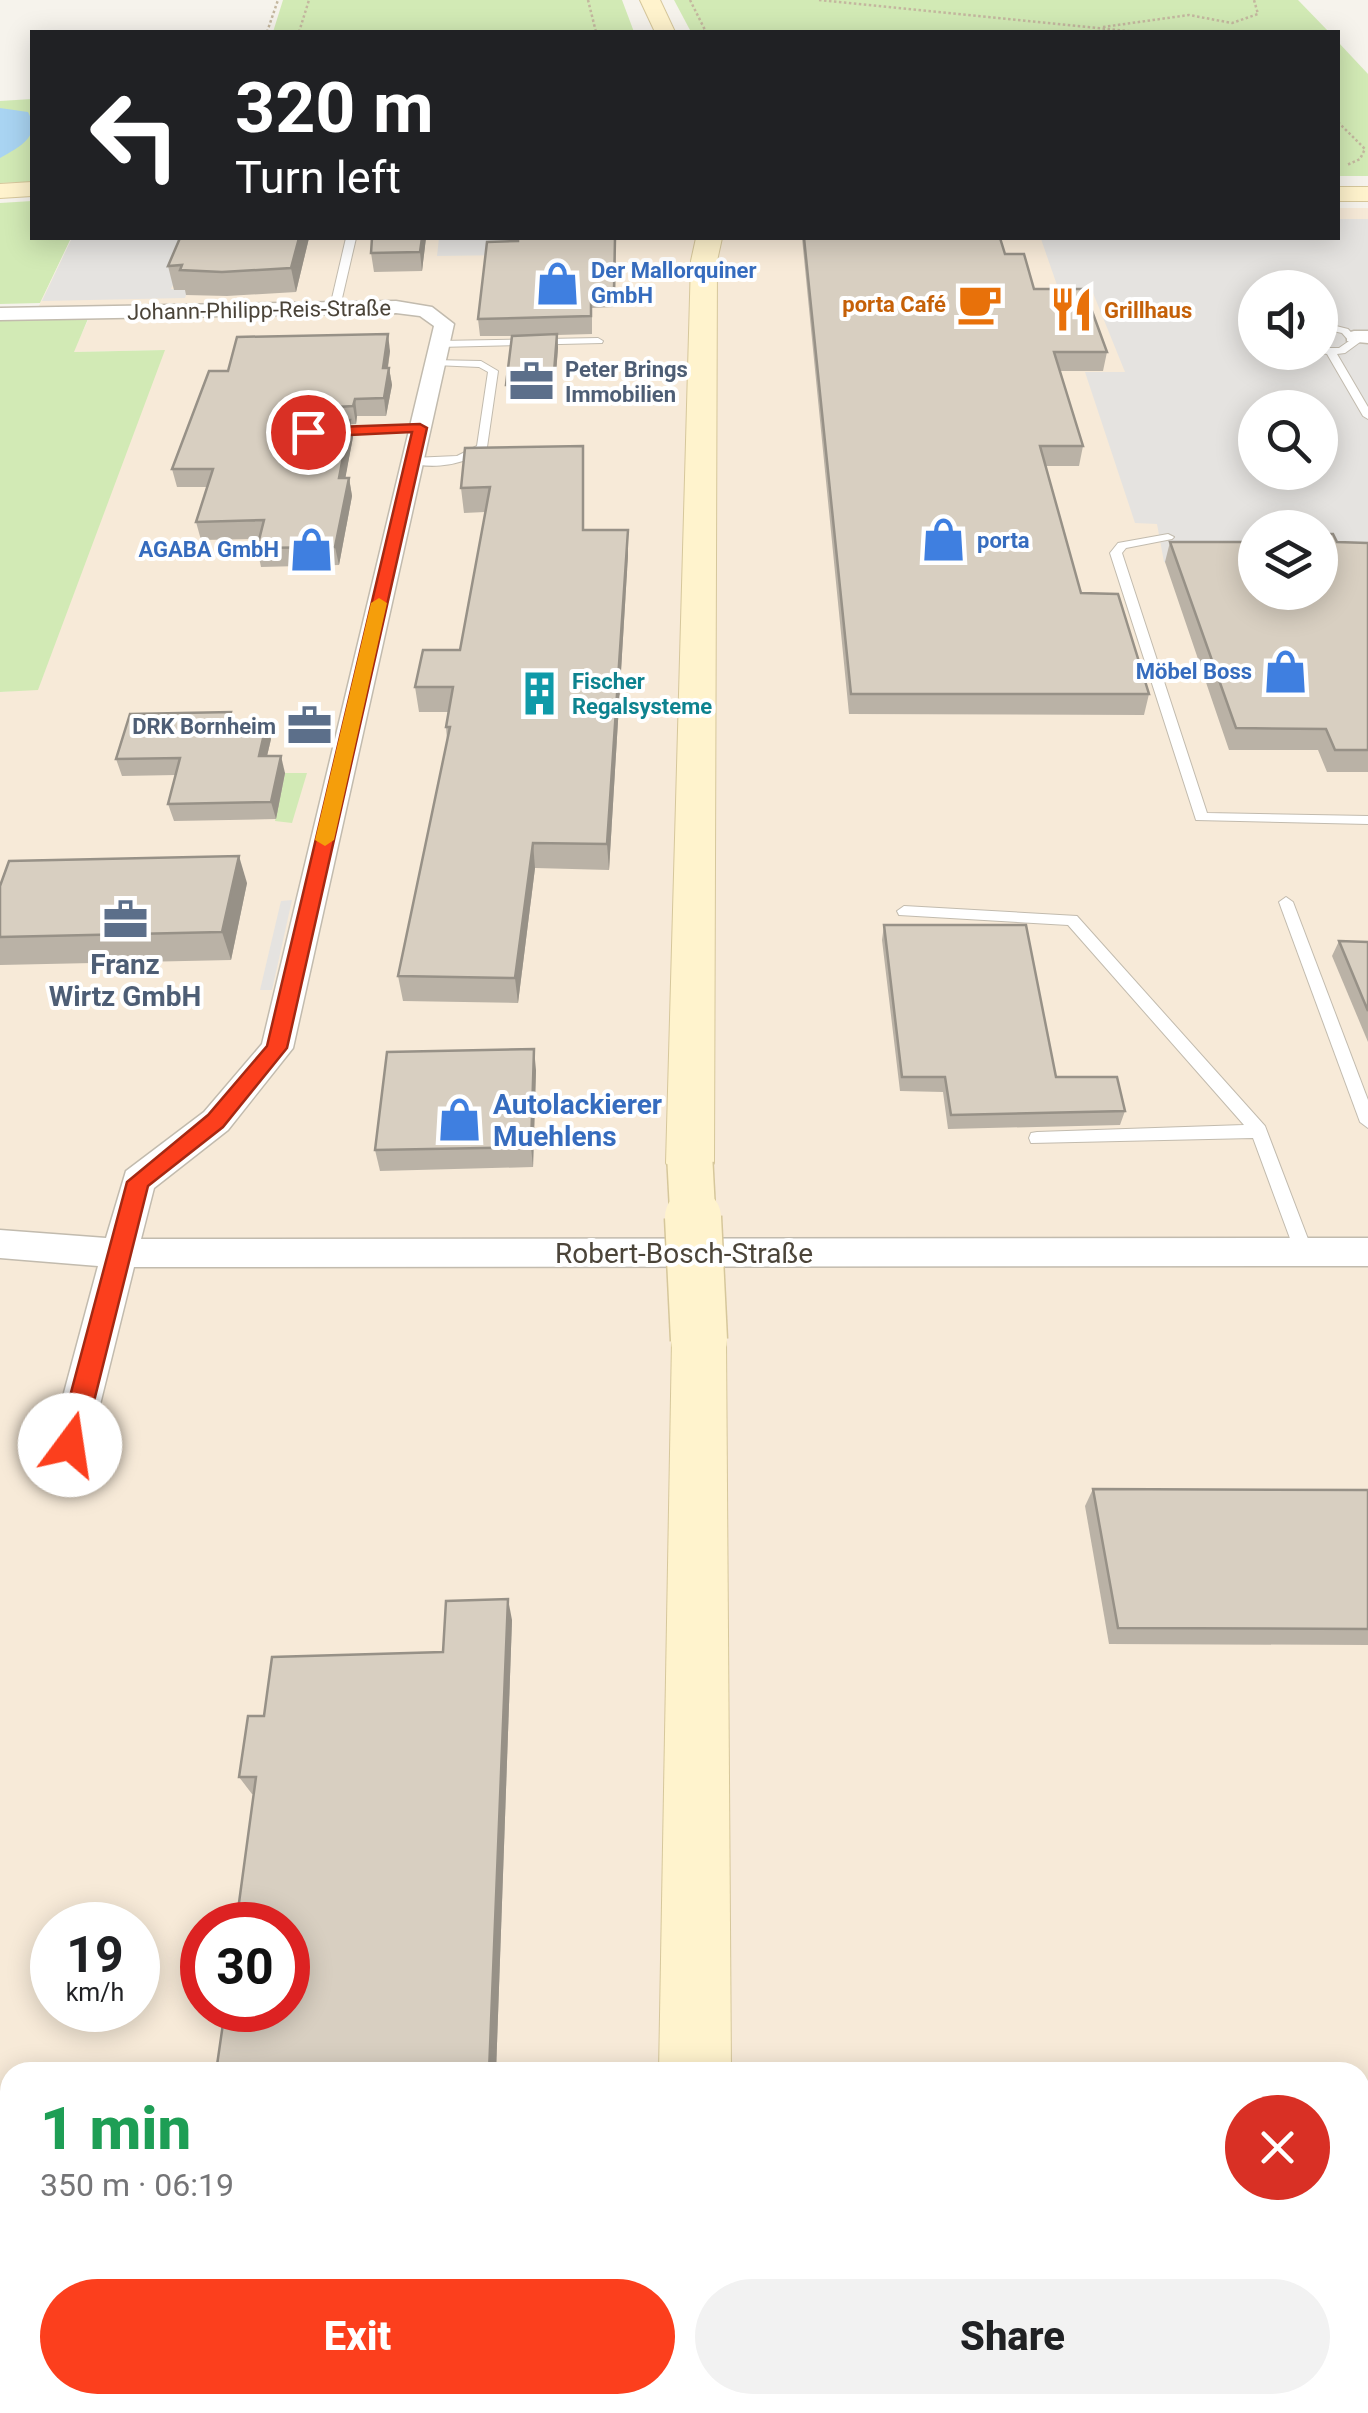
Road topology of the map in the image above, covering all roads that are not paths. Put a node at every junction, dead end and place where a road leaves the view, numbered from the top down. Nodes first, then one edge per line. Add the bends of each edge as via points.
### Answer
1 (650, 0) edge
2 (664, 30) edge
3 (30, 189) edge
4 (0, 191) edge
5 (1340, 194) edge
6 (1368, 194) edge
7 (351, 240) edge
8 (700, 245) edge
9 (335, 307) junction
10 (0, 314) edge
11 (1361, 337) edge
12 (598, 341) dead end
13 (1338, 349) edge
14 (437, 352) junction
15 (1338, 370) edge
16 (1368, 416) edge
17 (420, 428) junction
18 (308, 432) edge
19 (412, 460) junction
20 (1168, 537) dead end
21 (1368, 820) edge
22 (1286, 902) dead end
23 (904, 912) dead end
24 (1368, 1122) edge
25 (1259, 1132) junction
26 (1036, 1138) dead end
27 (0, 1244) edge
28 (1304, 1252) junction
29 (1368, 1252) edge
30 (119, 1253) junction
31 (70, 1445) dead end
32 (696, 2062) edge

1 - 2 main road
3 - 4 main road
5 - 6 main road
7 - 9 lane
8 - 32 main road, bridge via 690,1163 699,1340
9 - 10 street, Johann-Philipp-Reis-Straße
9 - 14 street, Johann-Philipp-Reis-Straße via 425,311 444,324
11 - 13 lane
12 - 14 lane
14 - 17 street
14 - 19 lane via 493,371 482,447 454,460
15 - 16 lane
17 - 18 lane
17 - 19 street
19 - 30 street via 277,1048 216,1121 138,1182
20 - 21 lane via 1122,544 1116,553 1200,818
22 - 24 lane
23 - 25 lane via 1072,920
25 - 26 lane
25 - 28 lane
27 - 30 street, Robert-Bosch-Straße
28 - 29 street, Robert-Bosch-Straße
28 - 30 street, Robert-Bosch-Straße
30 - 31 street

